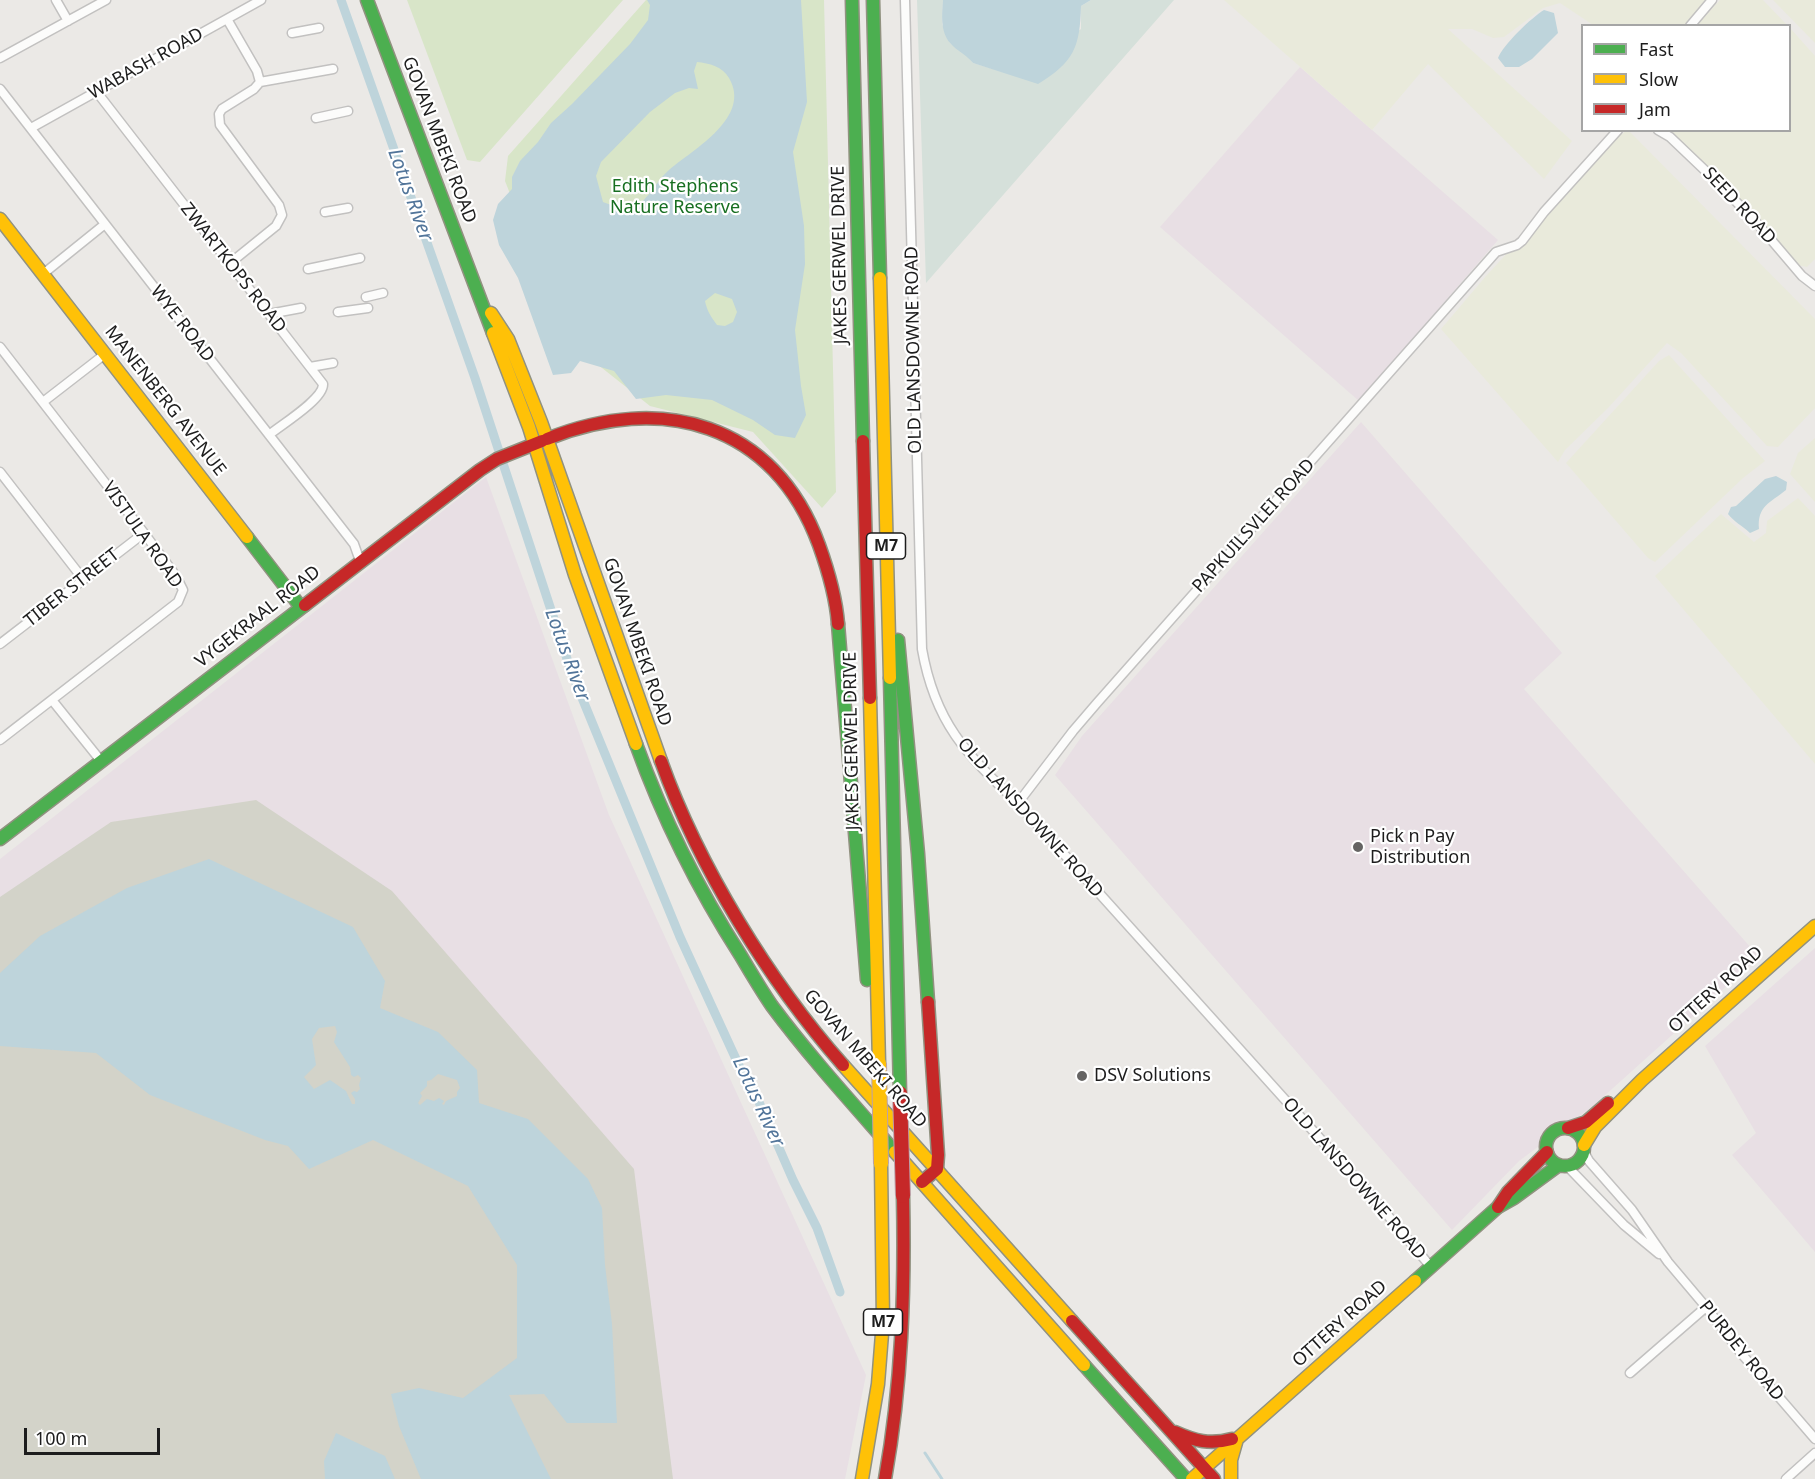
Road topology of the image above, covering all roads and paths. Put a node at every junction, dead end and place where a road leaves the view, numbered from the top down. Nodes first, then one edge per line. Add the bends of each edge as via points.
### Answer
1 (56, 0) edge
2 (106, 0) edge
3 (261, 0) edge
4 (367, 0) edge
5 (852, 0) edge
6 (873, 0) edge
7 (905, 0) edge
8 (1712, 0) edge
9 (227, 19) junction
10 (68, 21) junction
11 (1692, 24) edge
12 (319, 28) dead end
13 (292, 33) dead end
14 (0, 58) edge
15 (333, 69) dead end
16 (260, 82) junction
17 (0, 89) edge
18 (96, 91) junction
19 (348, 111) dead end
20 (316, 118) dead end
21 (31, 128) junction
22 (1616, 132) edge
23 (1661, 132) edge
24 (348, 208) dead end
25 (325, 212) dead end
26 (0, 219) edge
27 (105, 224) junction
28 (360, 258) dead end
29 (229, 264) junction
30 (308, 268) dead end
31 (43, 274) junction
32 (1815, 286) edge
33 (383, 293) dead end
34 (366, 297) dead end
35 (302, 308) dead end
36 (368, 308) dead end
37 (338, 312) dead end
38 (269, 314) junction
39 (0, 347) edge
40 (105, 354) junction
41 (333, 363) dead end
42 (310, 367) junction
43 (43, 402) junction
44 (269, 435) junction
45 (541, 441) junction
46 (0, 472) edge
47 (885, 511) junction
48 (144, 533) junction
49 (360, 561) junction
50 (83, 579) junction
51 (300, 606) junction
52 (0, 644) edge
53 (52, 700) junction
54 (0, 740) edge
55 (102, 760) junction
56 (1018, 803) junction
57 (0, 839) edge
58 (1815, 926) edge
59 (878, 1057) junction
60 (1642, 1080) junction
61 (1568, 1128) junction
62 (1584, 1148) junction
63 (1547, 1152) junction
64 (1563, 1165) junction
65 (937, 1169) junction
66 (922, 1182) junction
67 (1498, 1207) junction
68 (1668, 1262) junction
69 (1431, 1267) junction
70 (1706, 1307) junction
71 (1630, 1373) dead end
72 (1171, 1431) junction
73 (1239, 1437) junction
74 (1815, 1439) edge
75 (1815, 1453) edge
76 (1204, 1468) junction
77 (862, 1479) edge
78 (885, 1479) edge
79 (1186, 1479) edge
80 (1192, 1479) edge
81 (1214, 1479) edge
82 (1231, 1479) edge
83 (1786, 1479) edge

1 - 10 street
2 - 10 street
3 - 9 street, WABASH ROAD
4 - 45 main road, GOVAN MBEKI ROAD via 477,292 508,339
5 - 59 main road, JAKES GERWEL DRIVE / M7
6 - 47 main road, M7
7 - 56 street, OLD LANSDOWNE ROAD via 922,649 930,683 948,727 967,754
8 - 11 street
9 - 16 street
9 - 18 street, WABASH ROAD
10 - 14 street
12 - 13 street
15 - 16 street
16 - 29 street via 227,105 219,120 223,131 279,205 282,215 276,226
17 - 21 street, WYE ROAD
18 - 21 street, WABASH ROAD
18 - 29 street, ZWARTKOPS ROAD
19 - 20 street
21 - 27 street, WYE ROAD
22 - 56 street, PAPKUILSVLEI ROAD via 1522,241 1496,252 1096,703
23 - 32 street, SEED ROAD via 1709,173
24 - 25 street
26 - 31 main road, MANENBERG AVENUE
27 - 31 street
27 - 44 street, WYE ROAD
28 - 30 street
29 - 38 street, ZWARTKOPS ROAD
31 - 40 main road, MANENBERG AVENUE
33 - 34 street
35 - 38 street
36 - 37 street
38 - 42 street, ZWARTKOPS ROAD
39 - 43 street, VISTULA ROAD
40 - 43 street
40 - 51 main road, MANENBERG AVENUE
41 - 42 street
42 - 44 street, ZWARTKOPS ROAD via 323,389
43 - 48 street, VISTULA ROAD
44 - 49 street, WYE ROAD via 354,544
45 - 49 main road, VYGEKRAAL ROAD via 480,470
45 - 59 main road, VYGEKRAAL ROAD via 593,423 632,418 680,420 723,433 759,455 803,506 829,568 837,615 868,991
45 - 65 main road, GOVAN MBEKI ROAD via 667,778 713,876 762,959 817,1035
45 - 66 main road, GOVAN MBEKI ROAD via 575,575 626,722 693,877 747,968 795,1036
46 - 50 street
47 - 65 main road via 919,865
47 - 78 main road, M7, bridge via 903,1196 903,1328
48 - 50 street, TIBER STREET
48 - 53 street, VISTULA ROAD via 182,585 182,596
49 - 51 main road, VYGEKRAAL ROAD
50 - 52 street, TIBER STREET
51 - 55 main road, VYGEKRAAL ROAD
53 - 54 street, VISTULA ROAD
53 - 55 street
55 - 57 main road, VYGEKRAAL ROAD
56 - 69 street, OLD LANSDOWNE ROAD
58 - 60 main road, OTTERY ROAD
59 - 77 main road, JAKES GERWEL DRIVE / M7, bridge via 883,1321 878,1384
60 - 61 main road, OTTERY ROAD via 1626,1088 1586,1122
60 - 62 main road, OTTERY ROAD via 1595,1126
61 - 62 main road via 1579,1134
61 - 63 main road via 1552,1134
62 - 64 main road via 1580,1159
62 - 68 street, PURDEY ROAD via 1594,1167 1632,1210
63 - 64 main road via 1554,1162
63 - 67 main road, OTTERY ROAD
64 - 67 main road, OTTERY ROAD via 1539,1176 1511,1201
64 - 68 street, PURDEY ROAD via 1624,1226
65 - 66 main road
65 - 72 main road, GOVAN MBEKI ROAD
66 - 79 main road, GOVAN MBEKI ROAD
67 - 69 main road, OTTERY ROAD
68 - 70 street, PURDEY ROAD
69 - 73 main road, OTTERY ROAD
70 - 71 street
70 - 74 street, PURDEY ROAD
72 - 73 main road via 1208,1444
72 - 76 main road, GOVAN MBEKI ROAD
73 - 76 main road, OTTERY ROAD
73 - 82 main road via 1231,1460
75 - 83 street
76 - 80 main road, OTTERY ROAD
76 - 81 main road, GOVAN MBEKI ROAD

